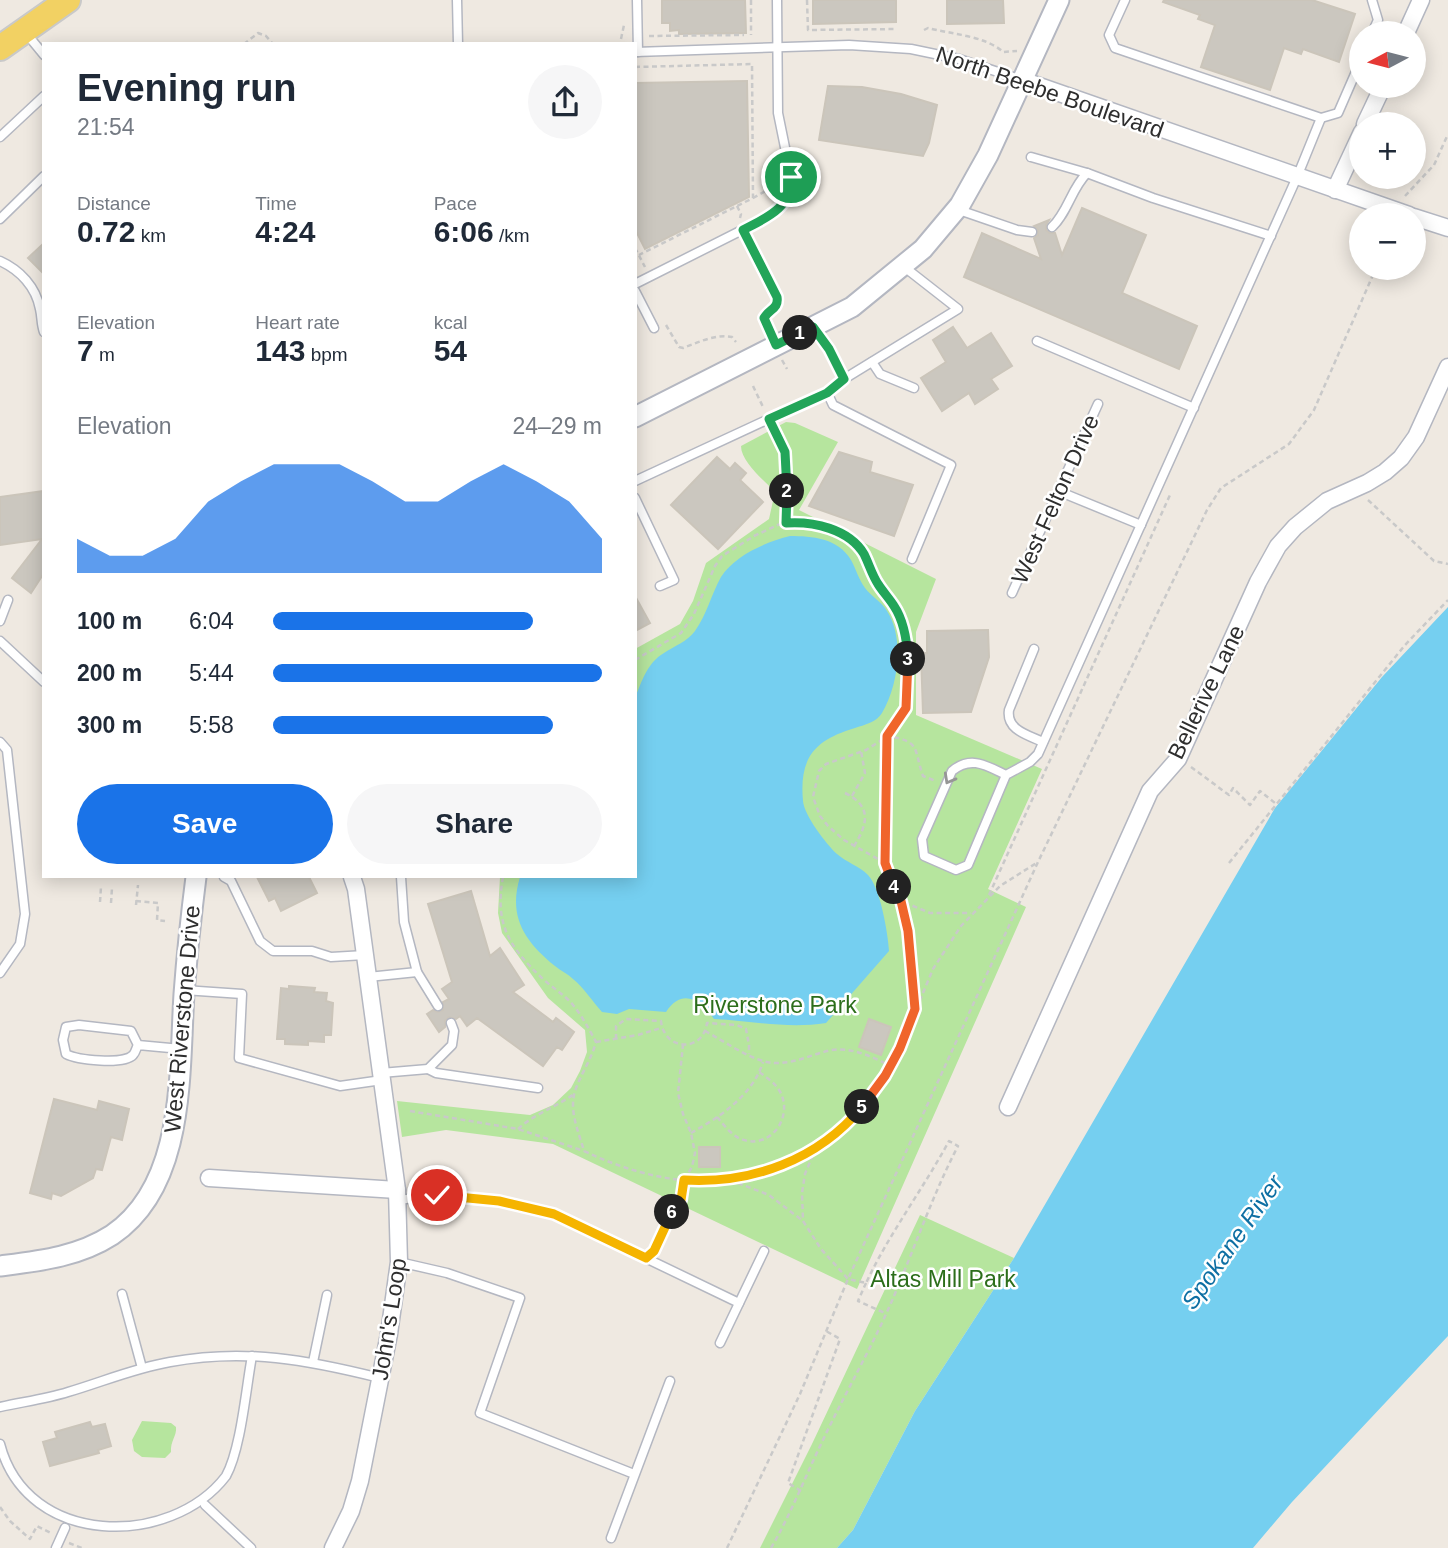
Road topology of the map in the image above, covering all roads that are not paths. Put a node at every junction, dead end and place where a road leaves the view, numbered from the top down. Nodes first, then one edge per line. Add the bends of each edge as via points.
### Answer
1 (68, 0) edge
2 (457, 0) edge
3 (637, 0) edge
4 (777, 0) edge
5 (1059, 0) edge
6 (1125, 0) edge
7 (1372, 0) edge
8 (1421, 0) edge
9 (1378, 21) edge
10 (1411, 21) edge
11 (24, 31) junction
12 (458, 42) edge
13 (0, 48) edge
14 (778, 48) junction
15 (637, 52) edge
16 (42, 53) edge
17 (1022, 80) junction
18 (1349, 88) edge
19 (42, 98) edge
20 (1321, 118) junction
21 (0, 137) edge
22 (1031, 157) dead end
23 (1349, 160) edge
24 (1087, 173) junction
25 (1297, 177) junction
26 (42, 178) edge
27 (1335, 190) junction
28 (1374, 203) edge
29 (956, 209) junction
30 (0, 219) edge
31 (1426, 221) edge
32 (1052, 227) dead end
33 (1448, 228) edge
34 (1032, 232) dead end
35 (1271, 236) junction
36 (0, 261) edge
37 (902, 266) junction
38 (637, 283) edge
39 (637, 295) edge
40 (42, 322) edge
41 (813, 327) junction
42 (654, 328) dead end
43 (1037, 341) dead end
44 (872, 362) junction
45 (1448, 367) edge
46 (844, 379) junction
47 (914, 388) dead end
48 (827, 393) junction
49 (1098, 404) dead end
50 (1194, 408) junction
51 (637, 416) edge
52 (637, 480) edge
53 (1058, 491) junction
54 (637, 502) edge
55 (1141, 525) junction
56 (912, 559) dead end
57 (660, 586) dead end
58 (1012, 593) dead end
59 (8, 600) dead end
60 (0, 621) edge
61 (0, 641) edge
62 (1034, 649) dead end
63 (42, 680) edge
64 (0, 742) edge
65 (1044, 742) junction
66 (1006, 775) junction
67 (196, 878) edge
68 (226, 878) edge
69 (352, 878) edge
70 (401, 878) edge
71 (365, 955) junction
72 (417, 972) junction
73 (0, 973) edge
74 (368, 978) junction
75 (184, 990) junction
76 (438, 1006) dead end
77 (450, 1023) dead end
78 (138, 1045) junction
79 (181, 1049) junction
80 (428, 1069) junction
81 (382, 1076) junction
82 (538, 1088) dead end
83 (1008, 1107) dead end
84 (209, 1178) dead end
85 (398, 1195) junction
86 (764, 1251) dead end
87 (399, 1262) junction
88 (0, 1266) edge
89 (122, 1294) dead end
90 (327, 1295) dead end
91 (739, 1303) junction
92 (720, 1343) dead end
93 (252, 1356) junction
94 (313, 1362) junction
95 (142, 1368) junction
96 (380, 1378) junction
97 (670, 1381) dead end
98 (0, 1407) edge
99 (0, 1444) edge
100 (634, 1474) junction
101 (205, 1505) junction
102 (195, 1514) dead end
103 (611, 1538) dead end
104 (56, 1548) edge
105 (251, 1548) edge
106 (333, 1548) edge

1 - 11 main road
2 - 12 lane
3 - 15 lane
4 - 14 lane
5 - 17 street
6 - 20 lane via 1109,34 1115,48
7 - 9 lane
8 - 10 street
11 - 13 main road
11 - 16 lane
14 - 15 lane, North Beebe Boulevard
14 - 17 lane, North Beebe Boulevard via 922,50
14 - 38 lane via 778,113 791,177 788,197 770,216
17 - 25 street, North Beebe Boulevard
17 - 29 street via 988,155
18 - 20 lane via 1338,113
19 - 21 lane
20 - 25 lane
22 - 24 lane
23 - 27 street
24 - 32 lane
24 - 35 lane
25 - 27 street, North Beebe Boulevard
25 - 35 lane
26 - 30 lane
27 - 28 street, North Beebe Boulevard
29 - 34 lane
29 - 37 street via 923,249
31 - 33 street, North Beebe Boulevard
35 - 50 lane
36 - 40 lane via 26,279 36,294
37 - 41 street via 852,307
37 - 44 lane via 958,309
39 - 42 lane
41 - 46 lane
41 - 51 street
43 - 50 lane
44 - 46 lane
44 - 47 lane via 880,374
45 - 83 street, Bellerive Lane via 1416,437 1401,458 1385,472 1310,514 1269,560 1178,759 1150,791
46 - 48 lane
48 - 52 lane
48 - 56 lane via 834,405 951,465
49 - 53 lane, West Felton Drive
50 - 55 lane
53 - 55 lane
53 - 58 lane, West Felton Drive
54 - 57 lane via 674,580
55 - 65 lane
59 - 60 lane
61 - 63 lane
62 - 65 lane via 1007,719
64 - 73 lane via 7,750 25,914 20,943
65 - 66 lane via 1030,762
66 -> 66 lane via 974,761 959,764 922,839 925,856 956,870 968,865
67 - 75 street, West Riverstone Drive
68 - 71 lane via 260,941 273,951
69 - 71 street, John's Loop
70 - 72 lane via 404,922
71 - 74 street, John's Loop
72 - 74 lane
72 - 76 lane
74 - 81 street, John's Loop
75 - 79 street, West Riverstone Drive
75 - 81 lane via 242,994 239,1058 340,1086
77 - 80 lane via 452,1045
78 - 78 lane via 131,1031 79,1025 66,1027 63,1040 66,1054 75,1059 124,1060
78 - 79 lane
79 - 88 street, West Riverstone Drive via 169,1150 160,1176 132,1219 113,1234 71,1254
80 - 81 lane
80 - 82 lane
81 - 85 street, John's Loop
84 - 85 street
85 - 87 street, John's Loop
85 - 91 lane via 449,1194 554,1214
86 - 91 lane
87 - 96 street, John's Loop
87 - 100 lane via 520,1298 480,1413
89 - 95 lane
90 - 94 lane
91 - 92 lane
93 - 94 lane
93 - 95 lane
93 - 101 lane via 233,1457 227,1476
94 - 96 lane
95 - 98 lane via 65,1393
96 - 106 street, John's Loop via 360,1481
97 - 100 lane
99 - 104 lane via 13,1480 25,1497 68,1530
100 - 103 lane
101 - 102 lane
101 - 105 lane

